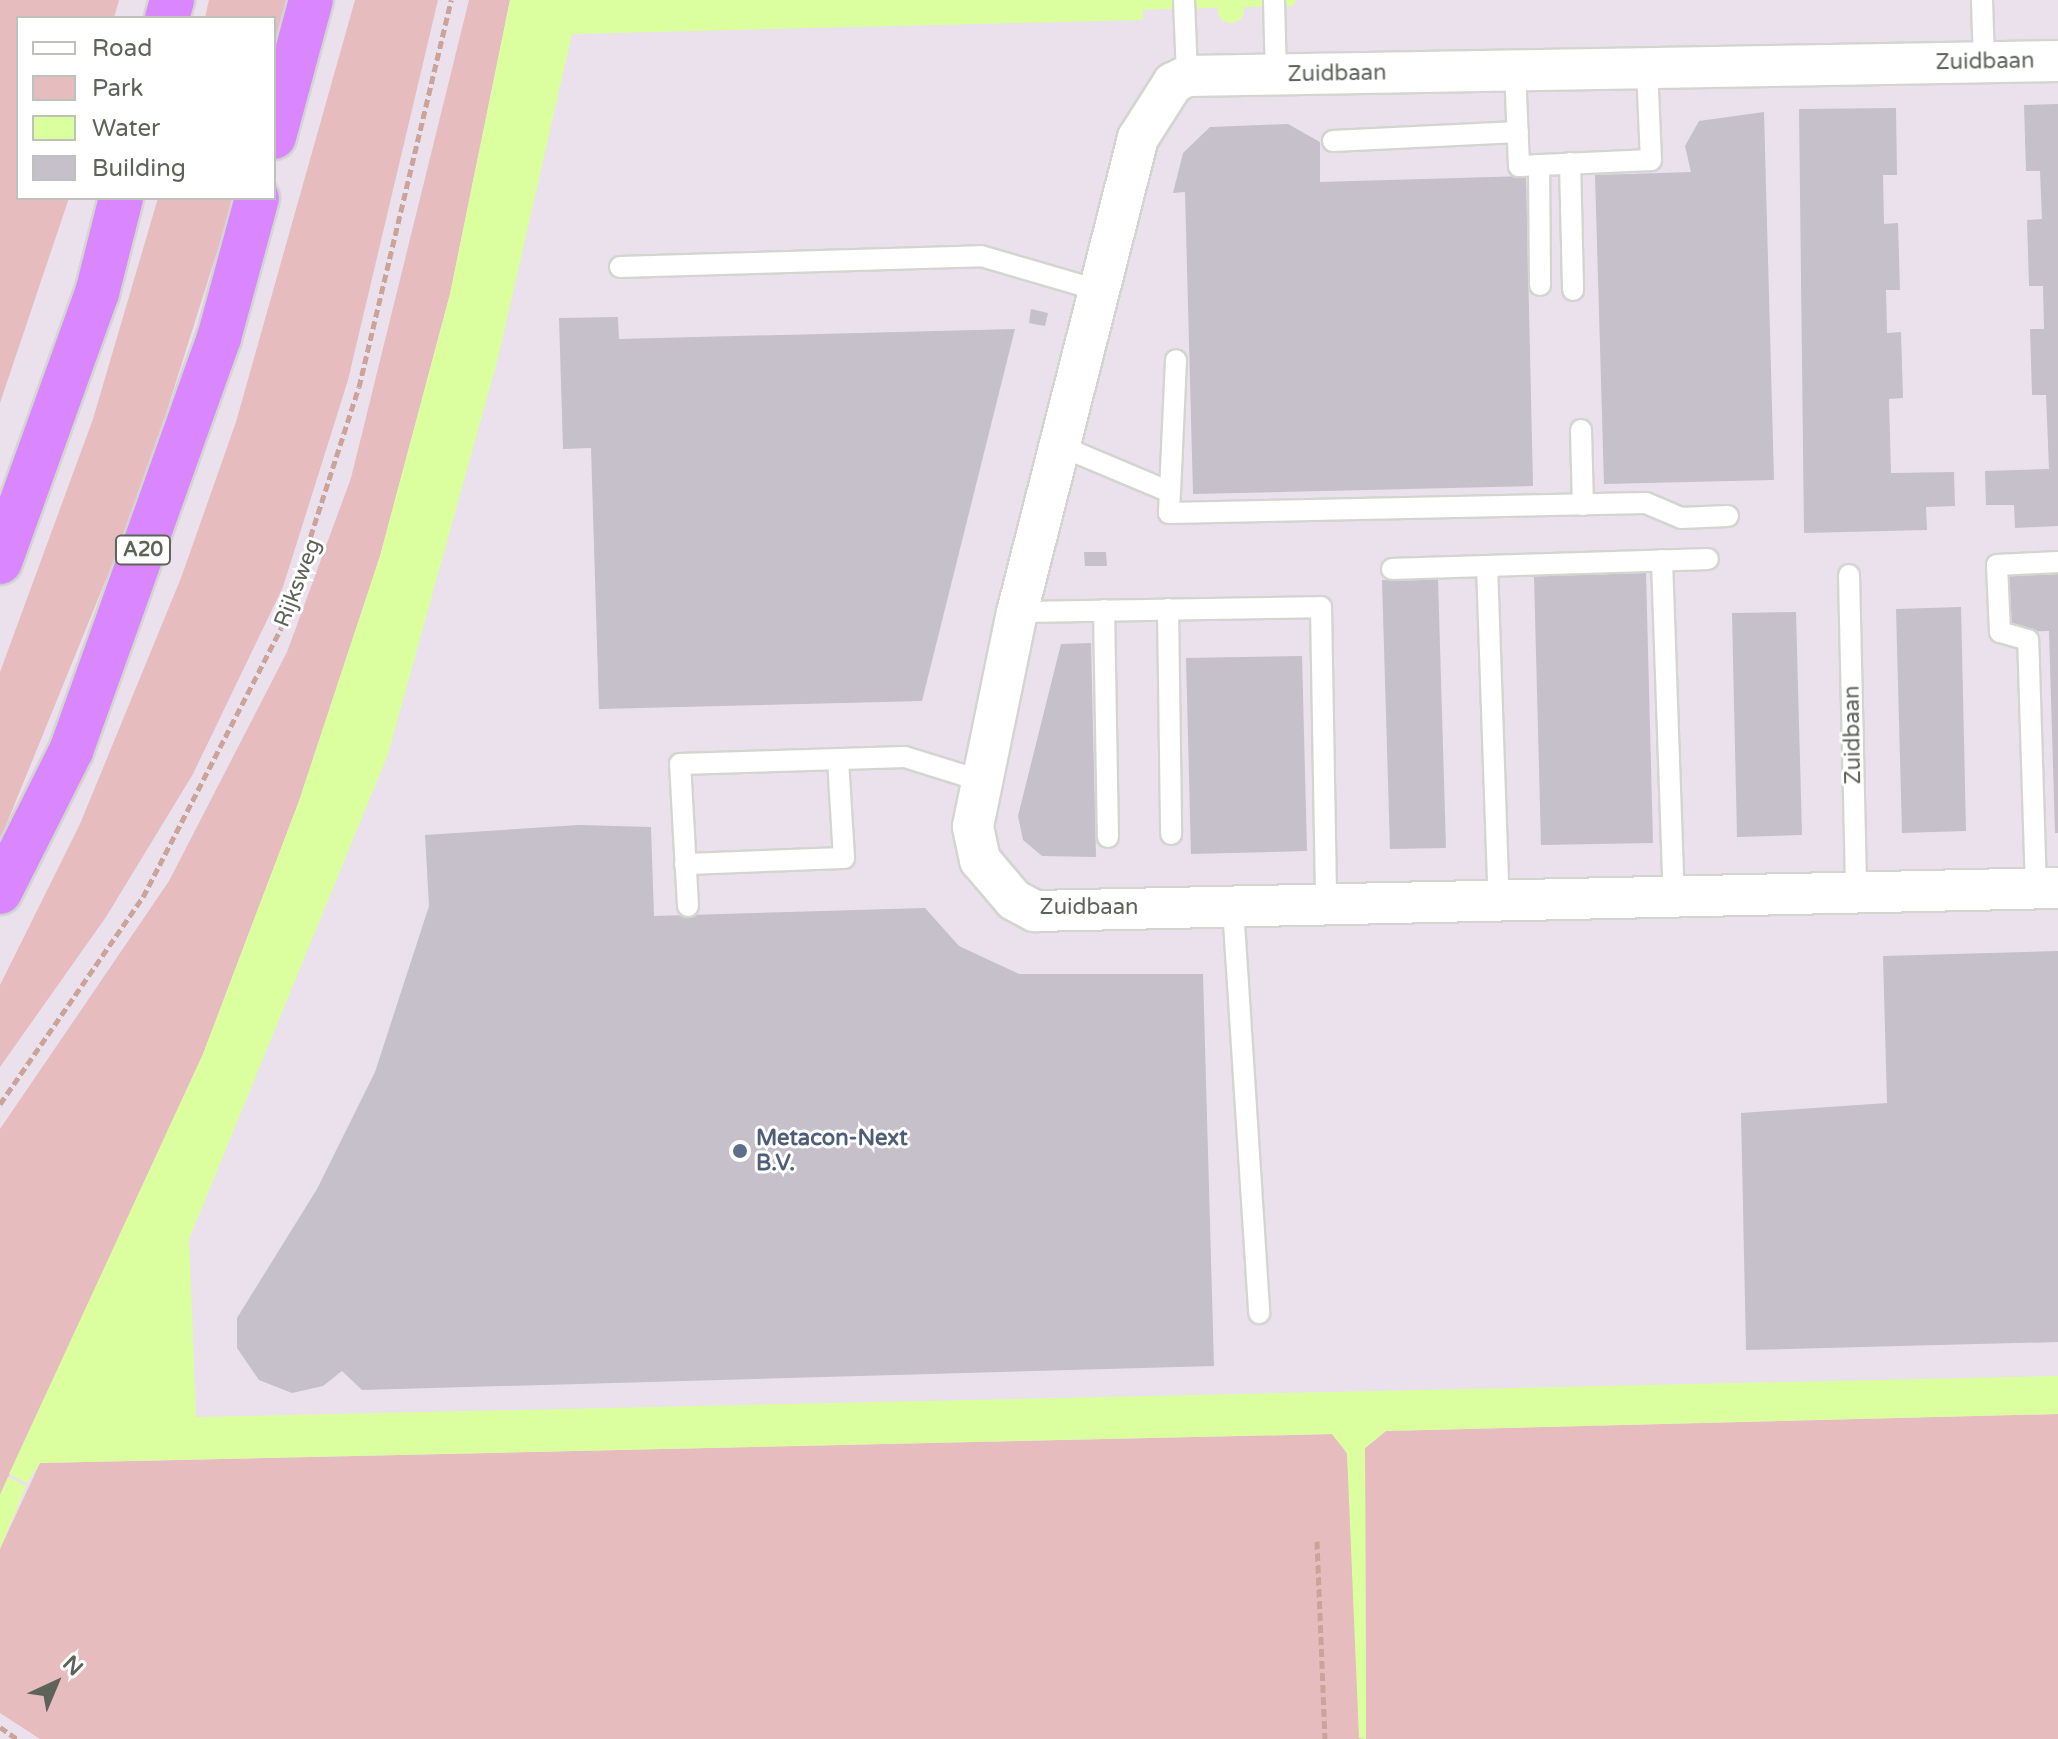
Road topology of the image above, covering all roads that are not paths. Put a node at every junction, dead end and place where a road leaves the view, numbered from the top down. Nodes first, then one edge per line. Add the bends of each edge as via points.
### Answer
1 (311, 0) edge
2 (1274, 0) edge
3 (1983, 6) edge
4 (1184, 9) edge
5 (2058, 61) edge
6 (1984, 62) junction
7 (1647, 68) junction
8 (1515, 70) junction
9 (1276, 75) junction
10 (1187, 76) junction
11 (276, 130) edge
12 (1518, 132) junction
13 (1333, 141) dead end
14 (1570, 163) junction
15 (1539, 165) junction
16 (120, 200) edge
17 (256, 200) edge
18 (620, 267) dead end
19 (1540, 285) dead end
20 (1097, 290) junction
21 (1573, 290) dead end
22 (1176, 360) dead end
23 (1581, 430) dead end
24 (1058, 445) junction
25 (1170, 492) junction
26 (1583, 505) junction
27 (1728, 516) dead end
28 (1708, 559) dead end
29 (1662, 560) junction
30 (0, 562) edge
31 (2058, 562) edge
32 (1487, 566) junction
33 (1392, 569) dead end
34 (1849, 575) dead end
35 (1168, 609) junction
36 (1104, 610) junction
37 (1017, 612) junction
38 (838, 759) junction
39 (982, 781) junction
40 (1171, 834) dead end
41 (1108, 837) dead end
42 (685, 864) junction
43 (2047, 888) edge
44 (0, 892) edge
45 (1856, 894) junction
46 (1674, 898) junction
47 (1499, 902) junction
48 (1326, 905) junction
49 (688, 906) dead end
50 (1233, 907) junction
51 (1259, 1313) dead end

1 - 11 highway
2 - 9 lane
3 - 6 lane
4 - 10 lane
5 - 6 street, Zuidbaan
6 - 7 street, Zuidbaan
7 - 8 street, Zuidbaan
7 - 14 lane via 1651,160
8 - 9 street, Zuidbaan
8 - 12 lane
9 - 10 street, Zuidbaan
10 - 20 street, Zuidbaan via 1164,91 1141,128
12 - 13 lane
12 - 15 lane via 1519,166
14 - 15 lane
14 - 21 lane
15 - 19 lane
16 - 30 highway via 97,293
17 - 44 highway, A20 via 219,338 71,751
18 - 20 lane via 981,256
20 - 24 street, Zuidbaan
22 - 25 lane
23 - 26 lane
24 - 25 lane
24 - 37 street, Zuidbaan
25 - 26 lane via 1169,513
26 - 27 lane via 1646,503 1681,518
28 - 29 lane
29 - 32 lane
29 - 46 lane
31 - 43 lane via 1997,565 2000,632 2028,640
32 - 33 lane
32 - 47 lane
34 - 45 lane, Zuidbaan
35 - 36 lane
35 - 40 lane
35 - 48 lane via 1321,607
36 - 37 lane
36 - 41 lane
37 - 39 street, Zuidbaan
38 - 39 lane via 905,757
38 - 42 lane via 680,764
38 - 42 lane via 844,858
39 - 50 street, Zuidbaan via 973,827 980,860 1014,900 1035,911
42 - 49 lane
43 - 45 street, Zuidbaan
45 - 46 street, Zuidbaan
46 - 47 street, Zuidbaan
47 - 48 street, Zuidbaan
48 - 50 street, Zuidbaan
50 - 51 lane

